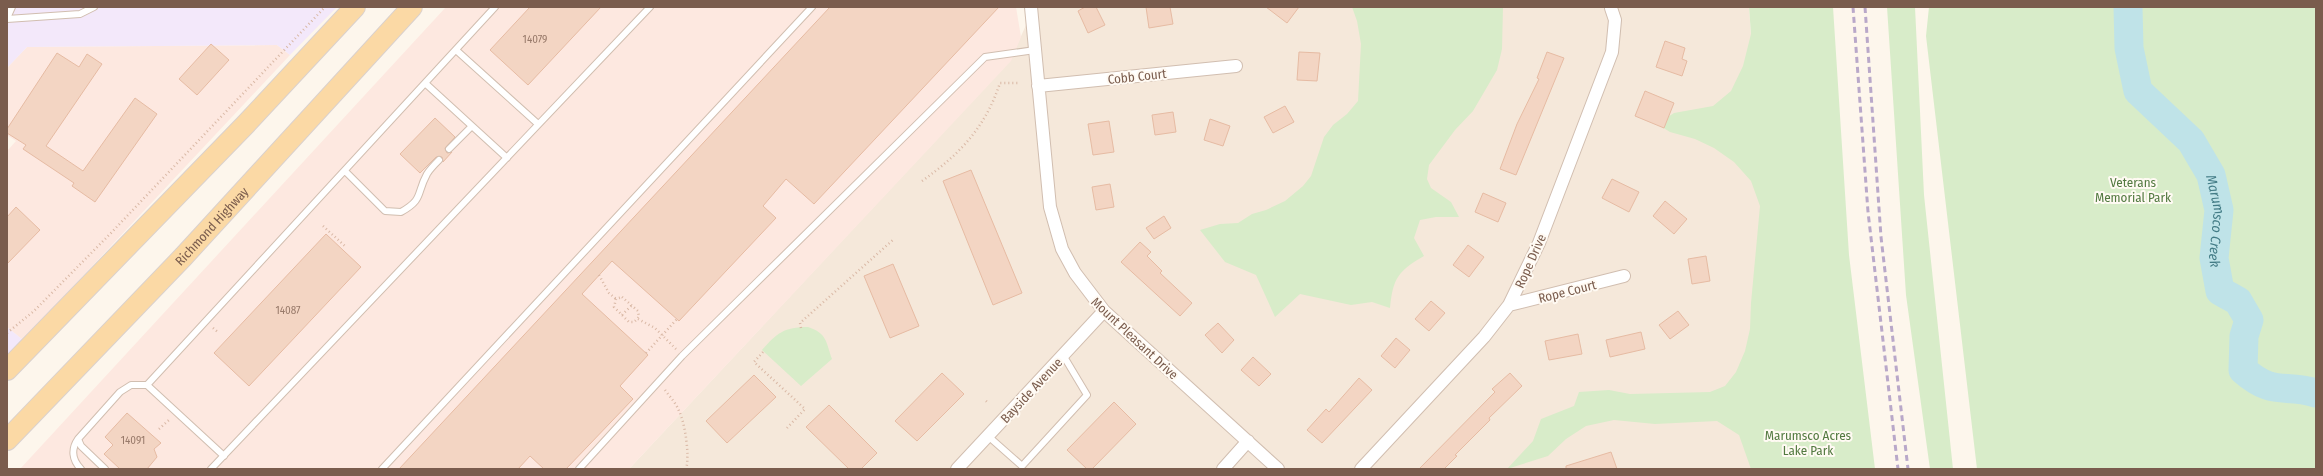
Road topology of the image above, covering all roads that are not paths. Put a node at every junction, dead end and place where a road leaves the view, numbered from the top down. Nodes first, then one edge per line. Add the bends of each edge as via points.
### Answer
1 (12, 7) edge
2 (94, 7) edge
3 (355, 7) edge
4 (412, 7) edge
5 (495, 7) edge
6 (650, 7) edge
7 (812, 7) edge
8 (1030, 7) edge
9 (1611, 8) edge
10 (7, 18) edge
11 (456, 50) junction
12 (1035, 50) junction
13 (1236, 66) dead end
14 (425, 83) junction
15 (1038, 86) junction
16 (538, 124) junction
17 (472, 126) junction
18 (449, 149) dead end
19 (507, 158) junction
20 (439, 160) dead end
21 (345, 170) junction
22 (1624, 276) dead end
23 (1509, 306) junction
24 (1104, 311) junction
25 (1063, 355) junction
26 (7, 370) edge
27 (147, 385) junction
28 (988, 436) junction
29 (78, 439) junction
30 (7, 440) edge
31 (1248, 442) junction
32 (224, 456) junction
33 (1023, 468) edge
34 (80, 469) edge
35 (105, 469) edge
36 (211, 469) edge
37 (382, 469) edge
38 (579, 469) edge
39 (957, 469) edge
40 (1223, 469) edge
41 (1278, 469) edge
42 (1361, 469) edge

1 - 10 lane
2 - 10 lane via 80,14
3 - 26 main road via 246,124
4 - 30 main road, Richmond Highway via 141,302
5 - 11 lane
6 - 16 lane
7 - 37 lane
8 - 12 street, Mount Pleasant Drive
9 - 23 street, Rope Drive via 1615,20 1612,52 1539,243
11 - 14 lane
11 - 16 lane
12 - 15 street, Mount Pleasant Drive
12 - 38 lane via 985,57 682,356
13 - 15 street, Cobb Court
14 - 17 lane
14 - 21 lane
15 - 24 street, Mount Pleasant Drive via 1050,207 1054,223 1062,249 1075,273
16 - 19 lane
17 - 18 lane
17 - 19 lane
19 - 32 lane
20 - 21 lane via 427,174 420,196 401,212 385,211
21 - 27 lane
22 - 23 street, Rope Court
23 - 42 street, Rope Drive via 1484,338
24 - 25 street, Bayside Avenue
24 - 31 street, Mount Pleasant Drive
25 - 28 street, Bayside Avenue
25 - 33 lane via 1087,395
27 - 29 lane via 131,385 120,392
27 - 32 lane
28 - 33 lane
28 - 39 street, Bayside Avenue
29 - 34 lane via 73,456
29 - 35 lane via 81,446
31 - 40 street
31 - 41 street, Mount Pleasant Drive
32 - 36 lane

